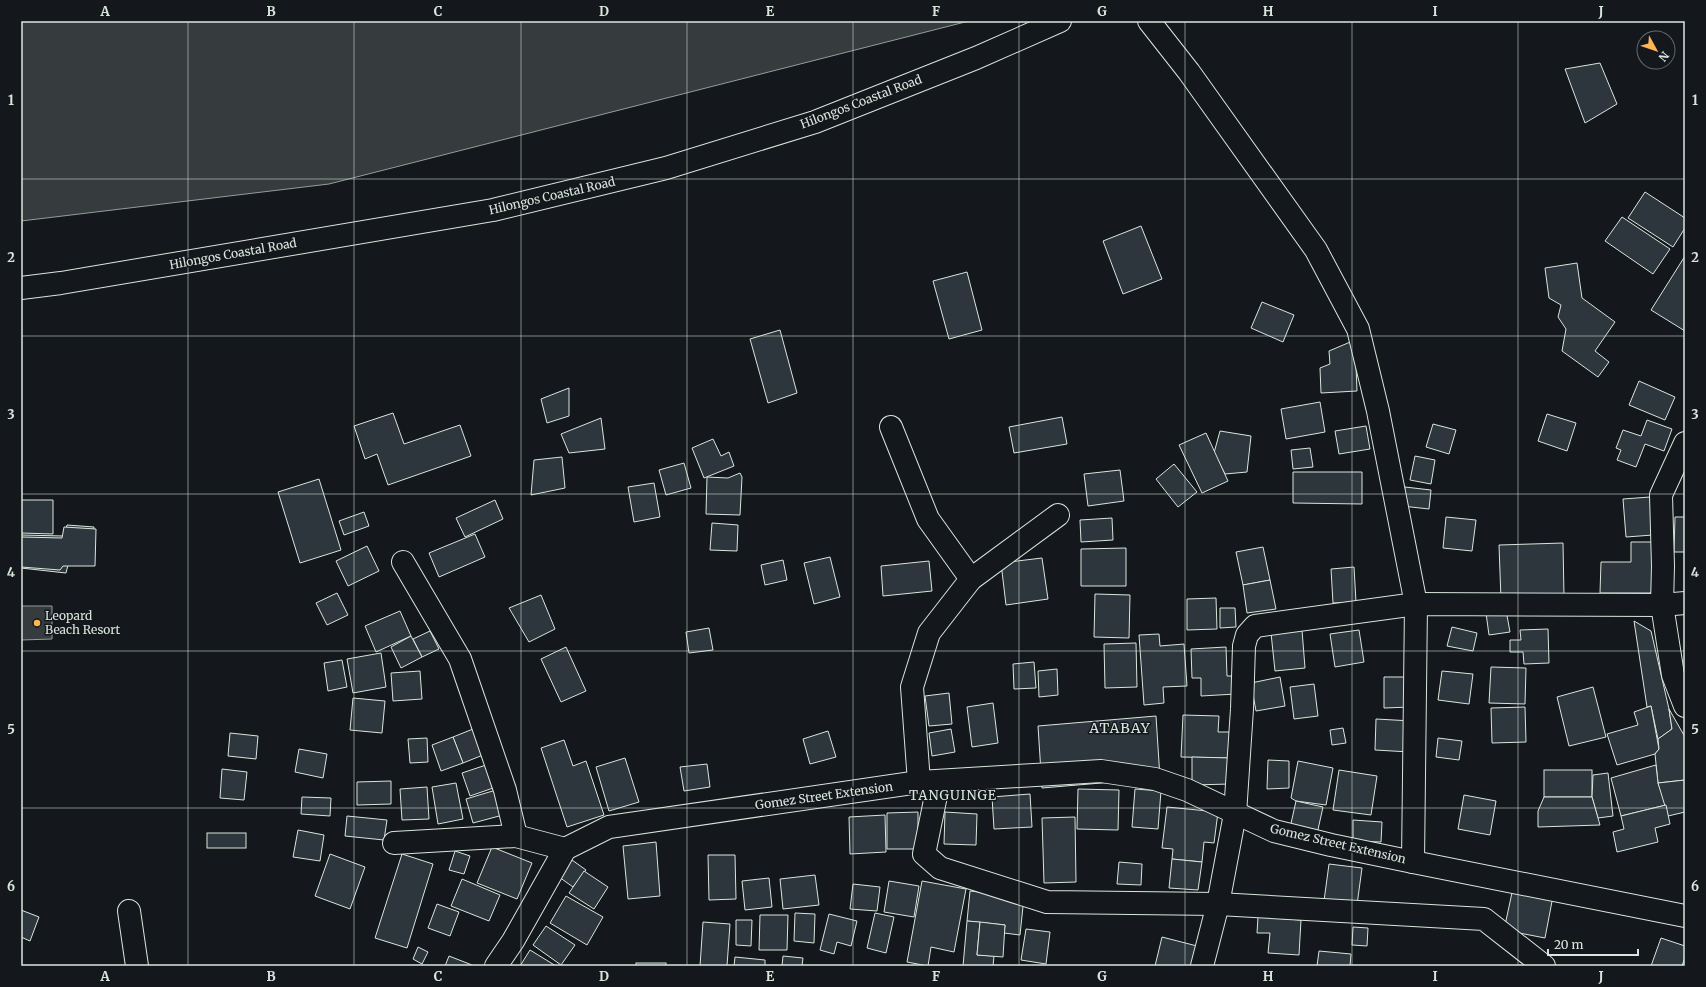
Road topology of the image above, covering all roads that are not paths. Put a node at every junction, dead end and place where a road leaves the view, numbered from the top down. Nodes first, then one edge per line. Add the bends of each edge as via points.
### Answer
1 (1060, 21) edge
2 (1149, 21) edge
3 (21, 288) edge
4 (891, 427) dead end
5 (1685, 443) edge
6 (1058, 515) dead end
7 (403, 562) dead end
8 (971, 579) junction
9 (1685, 603) edge
10 (1416, 604) junction
11 (1662, 605) junction
12 (1685, 706) edge
13 (929, 781) junction
14 (1236, 814) junction
15 (516, 836) junction
16 (394, 843) dead end
17 (565, 849) junction
18 (1413, 862) junction
19 (1218, 904) junction
20 (129, 911) dead end
21 (1685, 916) edge
22 (137, 966) edge
23 (496, 966) edge
24 (1202, 966) edge
25 (1544, 966) edge

1 - 3 street, Hilongos Coastal Road via 976,58 815,122 666,168 494,210
2 - 10 street via 1189,72 1316,250 1358,329 1378,411
4 - 8 street via 928,519
5 - 11 street via 1661,495
6 - 8 street
7 - 15 street via 460,659 505,790
8 - 13 street via 928,633 912,687
9 - 11 street
10 - 11 street
10 - 14 street via 1255,626 1247,635 1244,646
10 - 18 street
11 - 12 street via 1673,675
13 - 14 street, Gomez Street Extension via 1101,771 1155,779 1187,790
13 - 17 street, Gomez Street Extension via 609,827
13 - 19 street via 924,854 940,868 1048,902
14 - 18 street, Gomez Street Extension via 1274,831
14 - 19 street
15 - 16 street
15 - 17 street
17 - 23 street
18 - 21 street, Gomez Street Extension
19 - 24 street
19 - 25 street via 1484,919
20 - 22 street

